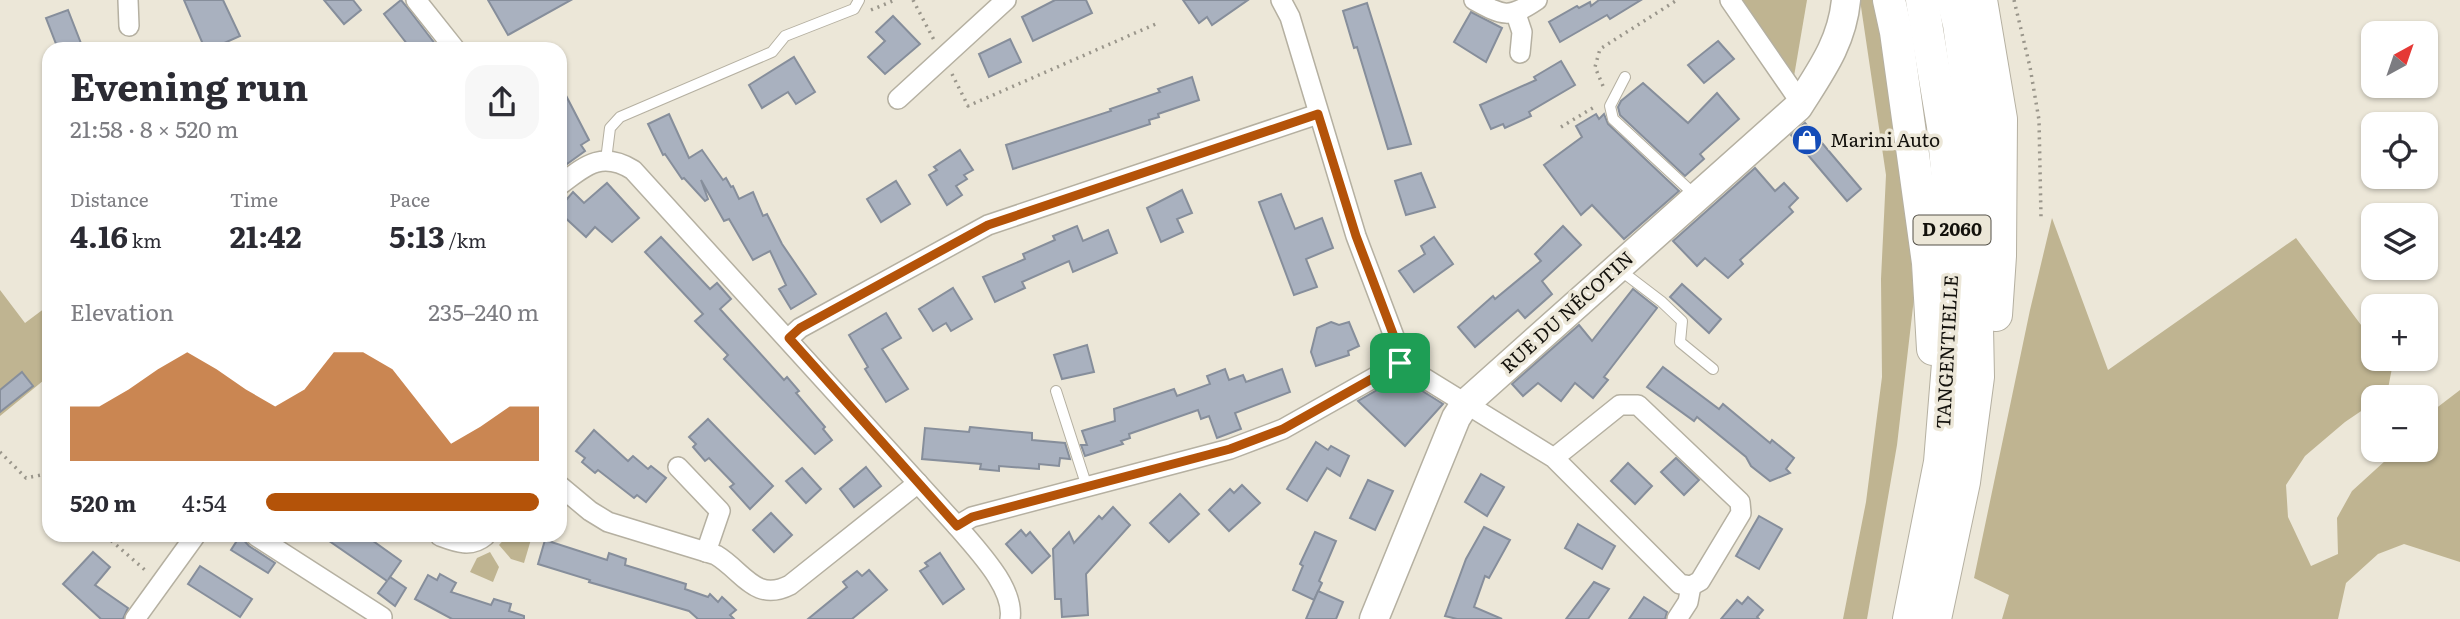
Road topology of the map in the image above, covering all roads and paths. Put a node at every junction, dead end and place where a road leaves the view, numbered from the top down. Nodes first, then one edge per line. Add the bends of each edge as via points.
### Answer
1 (128, 0) edge
2 (416, 0) edge
3 (895, 0) edge
4 (912, 0) edge
5 (1006, 0) edge
6 (1305, 0) edge
7 (1474, 0) edge
8 (1537, 0) edge
9 (1677, 0) edge
10 (1730, 0) edge
11 (1828, 0) edge
12 (1846, 0) edge
13 (1889, 0) edge
14 (1922, 0) edge
15 (1953, 0) edge
16 (1981, 0) edge
17 (2014, 0) edge
18 (856, 4) edge
19 (1284, 6) edge
20 (1516, 14) junction
21 (1158, 23) dead end
22 (129, 26) dead end
23 (449, 42) edge
24 (1520, 53) dead end
25 (1830, 55) junction
26 (943, 57) junction
27 (1625, 77) dead end
28 (1605, 90) dead end
29 (898, 99) dead end
30 (1602, 103) dead end
31 (1801, 103) junction
32 (1318, 114) junction
33 (1561, 127) dead end
34 (606, 160) junction
35 (567, 180) edge
36 (1696, 197) junction
37 (2041, 217) dead end
38 (1616, 268) junction
39 (789, 338) junction
40 (1400, 363) junction
41 (1713, 369) dead end
42 (1979, 377) junction
43 (1056, 391) dead end
44 (1465, 404) junction
45 (0, 452) edge
46 (1554, 458) junction
47 (1940, 462) junction
48 (678, 467) dead end
49 (42, 476) edge
50 (918, 483) junction
51 (1087, 487) junction
52 (567, 492) edge
53 (957, 526) junction
54 (113, 542) edge
55 (191, 542) edge
56 (265, 542) edge
57 (706, 552) junction
58 (163, 579) junction
59 (1691, 586) junction
60 (382, 617) edge
61 (135, 619) edge
62 (1010, 619) edge
63 (1374, 619) edge
64 (1677, 619) edge
65 (1909, 619) edge
66 (1936, 619) edge

1 - 22 street
2 - 23 street
3 - 18 path via 870,10
4 - 26 path
5 - 26 street
6 - 19 street
7 - 20 street via 1505,15
8 - 20 street
9 - 28 path via 1600,49 1595,67
10 - 31 street
11 - 25 street, RUE DU NÉCOTIN
12 - 25 street, RUE DU NÉCOTIN
13 - 47 main road via 1928,263
14 - 47 main road, TANGENTIELLE / D 2060 via 1943,125 1951,214 1953,302
15 - 42 main road, D 2060 via 1973,126
16 - 42 main road via 2001,119 1996,318
17 - 37 path via 2039,120
18 - 34 lane via 785,36 772,52 620,117 610,128
19 - 32 street
20 - 24 street via 1522,33
21 - 26 path via 968,106
25 - 31 street, RUE DU NÉCOTIN
26 - 29 street
27 - 36 lane via 1610,106 1614,119
30 - 33 path
31 - 36 street, RUE DU NÉCOTIN
32 - 39 street via 988,225
32 - 40 street
34 - 35 street via 582,168
34 - 39 street via 633,170
36 - 38 street, RUE DU NÉCOTIN
38 - 41 lane via 1682,321 1680,342
38 - 44 street, RUE DU NÉCOTIN
39 - 50 street
40 - 44 street
40 - 51 street via 1283,429 1230,449
42 - 66 main road, TANGENTIELLE / D 2060 via 1964,482
43 - 51 lane
44 - 46 street
44 - 63 street, RUE DU NÉCOTIN
45 - 49 path via 26,478
46 - 59 street via 1680,584
46 - 59 street via 1620,405 1644,408 1740,502 1741,513 1700,581
47 - 65 main road, TANGENTIELLE / D 2060
48 - 57 street via 720,511
50 - 53 street
50 - 57 street via 780,590 757,589 727,562
51 - 53 street via 972,517
52 - 57 street via 608,522
53 - 62 street via 1004,588 1011,602
54 - 58 path via 142,569
55 - 58 street
56 - 60 street
58 - 61 street
59 - 64 street

